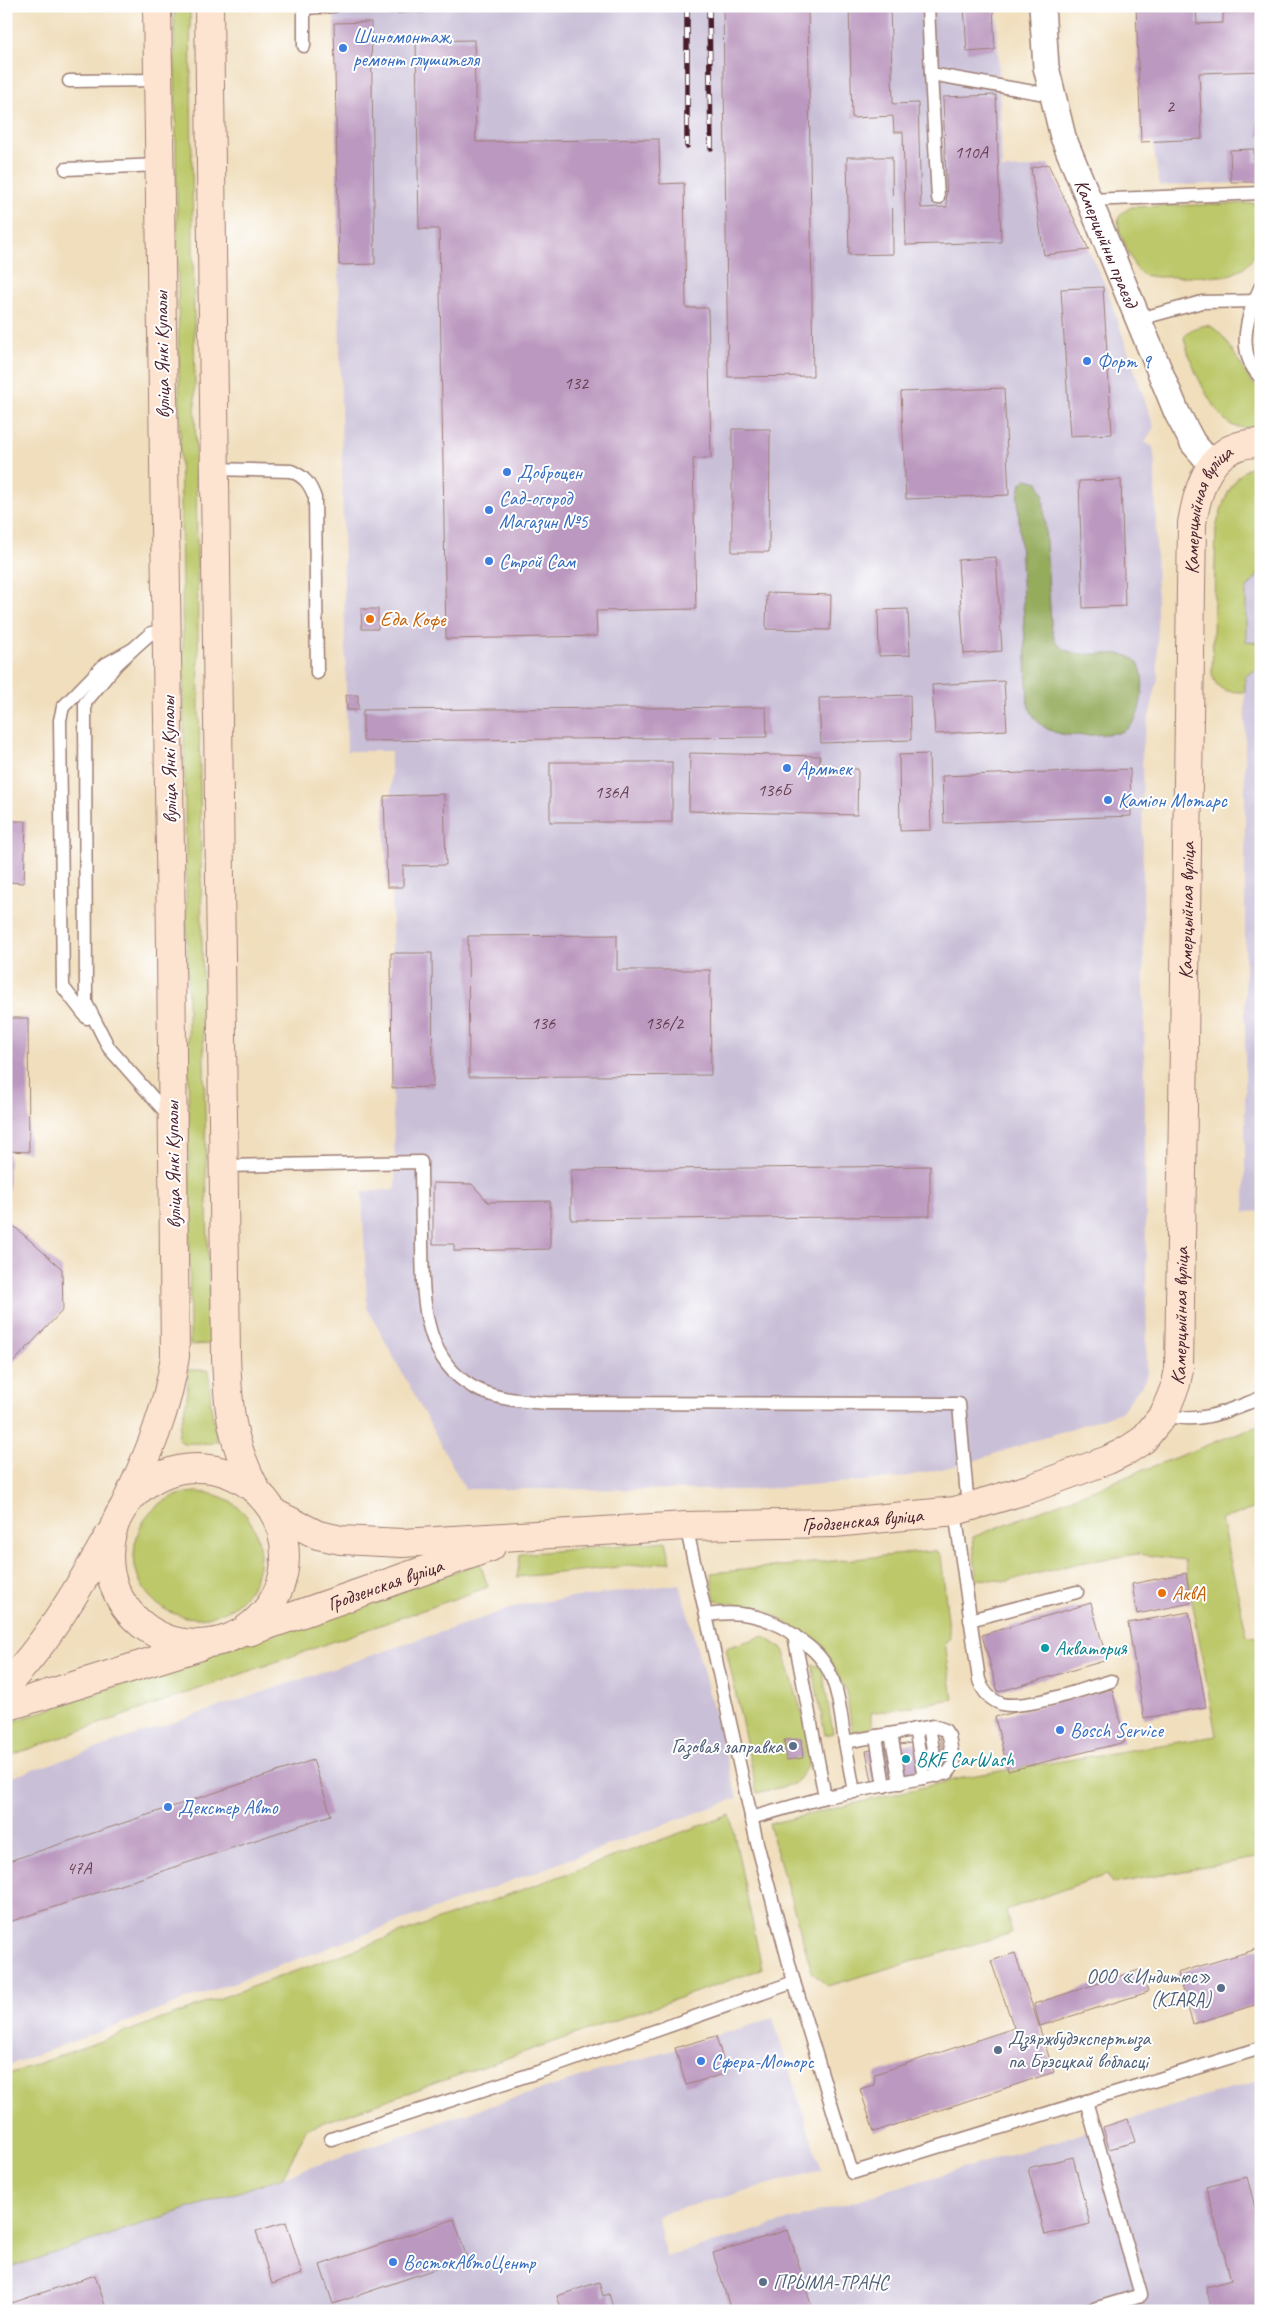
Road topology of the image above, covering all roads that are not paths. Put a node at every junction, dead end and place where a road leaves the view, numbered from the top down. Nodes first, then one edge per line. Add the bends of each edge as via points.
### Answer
1 (157, 6) edge
2 (209, 6) edge
3 (334, 6) edge
4 (928, 6) edge
5 (1042, 6) edge
6 (304, 7) edge
7 (304, 46) dead end
8 (932, 74) junction
9 (158, 80) junction
10 (69, 81) dead end
11 (1051, 95) junction
12 (159, 165) junction
13 (66, 170) dead end
14 (1261, 193) edge
15 (938, 198) dead end
16 (1089, 200) junction
17 (1261, 286) edge
18 (1257, 301) edge
19 (1139, 320) junction
20 (1261, 378) edge
21 (1261, 443) edge
22 (1212, 465) junction
23 (214, 469) junction
24 (167, 630) junction
25 (133, 649) junction
26 (317, 673) dead end
27 (109, 1048) junction
28 (173, 1126) junction
29 (224, 1166) junction
30 (1261, 1398) edge
31 (1164, 1414) junction
32 (256, 1490) junction
33 (125, 1505) junction
34 (961, 1509) junction
35 (274, 1513) junction
36 (686, 1526) junction
37 (112, 1531) junction
38 (536, 1536) junction
39 (1077, 1592) dead end
40 (707, 1615) junction
41 (970, 1620) junction
42 (794, 1635) junction
43 (235, 1637) junction
44 (206, 1644) junction
45 (1111, 1681) dead end
46 (6, 1685) edge
47 (6, 1707) edge
48 (929, 1727) junction
49 (915, 1730) junction
50 (891, 1734) junction
51 (876, 1736) junction
52 (845, 1742) junction
53 (938, 1776) junction
54 (924, 1778) junction
55 (900, 1783) junction
56 (884, 1786) junction
57 (854, 1792) junction
58 (825, 1797) junction
59 (751, 1818) junction
60 (794, 1982) junction
61 (1261, 2048) edge
62 (1086, 2101) junction
63 (331, 2139) dead end
64 (1087, 2311) edge

1 - 9 main road, вуліца Янкі Купалы
2 - 23 main road
3 - 6 lane
4 - 8 lane
5 - 11 street, Камерцыйны праезд
6 - 7 lane
8 - 11 lane
8 - 15 lane
9 - 10 lane
9 - 12 main road, вуліца Янкі Купалы
11 - 16 street, Камерцыйны праезд via 1063,138
12 - 13 lane
12 - 24 main road, вуліца Янкі Купалы
14 - 16 lane
16 - 19 street, Камерцыйны праезд
17 - 18 lane
18 - 19 lane via 1202,302
18 - 20 lane via 1245,345 1248,360
19 - 22 street, Камерцыйны праезд via 1177,413 1193,443
21 - 22 main road, Камерцыйная вуліца via 1235,446
22 - 31 main road, Камерцыйная вуліца via 1196,501 1190,547 1179,1369
23 - 26 lane via 291,471 303,476 311,486 315,498
23 - 29 main road
24 - 25 lane via 150,633
24 - 28 main road, вуліца Янкі Купалы
25 - 27 lane via 85,703 86,1003
25 - 27 lane via 104,665 63,707 60,720 63,987
27 - 28 lane via 166,1112
28 - 33 main road, вуліца Янкі Купалы via 175,1356 164,1413
29 - 32 main road via 229,1413 235,1443
29 - 34 lane via 421,1162 422,1288 427,1319 435,1345 449,1368 466,1383 485,1393 546,1404 959,1404
30 - 31 lane via 1199,1419
31 - 34 main road, Гродзенская вуліца via 1143,1440 1108,1460 1029,1489
32 - 33 main road via 230,1474 202,1468 172,1471 146,1484
32 - 35 main road
33 - 37 main road
34 - 36 main road, Гродзенская вуліца via 834,1523
34 - 41 lane
35 - 38 main road, Гродзенская вуліца via 318,1535 341,1540 402,1543
35 - 43 main road via 284,1540 285,1569 276,1597 258,1620
36 - 38 main road, Гродзенская вуліца
36 - 40 lane
37 - 44 main road via 109,1555 112,1580 132,1616 158,1636 182,1644
37 - 46 main road via 45,1637
38 - 43 main road, Гродзенская вуліца via 490,1547
39 - 41 lane
40 - 42 lane via 731,1612 756,1616
40 - 59 lane
41 - 45 lane via 979,1680 987,1696 995,1701 1025,1704
42 - 52 lane via 816,1653 830,1672
42 - 58 lane
43 - 44 main road
44 - 47 main road
48 - 49 lane
48 - 53 lane
48 - 53 lane via 942,1727 949,1736 954,1764 948,1773
49 - 50 lane
49 - 54 lane
50 - 51 lane
50 - 55 lane
51 - 52 lane
51 - 56 lane
52 - 57 lane
53 - 54 lane
54 - 55 lane
55 - 56 lane
56 - 57 lane
57 - 58 lane
58 - 59 lane
59 - 60 lane
60 - 62 lane via 852,2173
60 - 63 lane via 538,2072
61 - 62 lane
62 - 64 lane via 1141,2295

